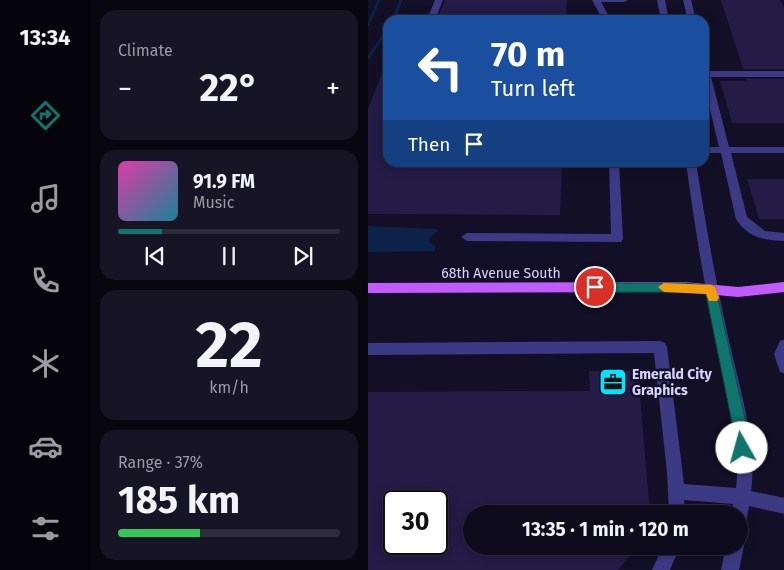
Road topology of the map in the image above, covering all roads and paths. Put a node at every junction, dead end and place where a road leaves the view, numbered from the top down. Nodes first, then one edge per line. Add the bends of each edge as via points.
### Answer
1 (439, 0) edge
2 (596, 0) edge
3 (624, 0) edge
4 (661, 0) edge
5 (687, 0) edge
6 (433, 15) edge
7 (604, 15) edge
8 (663, 15) edge
9 (691, 15) edge
10 (709, 70) edge
11 (784, 74) edge
12 (709, 85) edge
13 (709, 150) edge
14 (726, 150) junction
15 (784, 150) edge
16 (614, 167) edge
17 (692, 167) edge
18 (467, 237) dead end
19 (784, 237) edge
20 (784, 287) edge
21 (368, 288) edge
22 (711, 290) junction
23 (784, 345) edge
24 (368, 349) edge
25 (784, 368) edge
26 (676, 491) junction
27 (744, 497) junction
28 (677, 505) edge
29 (742, 505) edge
30 (784, 506) edge
31 (668, 555) edge
32 (733, 555) edge
33 (661, 570) edge
34 (730, 570) edge

1 - 6 street
2 - 3 street
2 - 7 street
4 - 8 street
5 - 9 street
10 - 11 street
12 - 14 street
13 - 14 street
14 - 15 street
14 - 19 street via 742,219 757,234
16 - 18 street via 617,239
17 - 22 street
20 - 22 main road, 68th Avenue South via 738,292
21 - 22 main road, 68th Avenue South via 675,287
22 - 27 street via 741,432
23 - 25 street via 781,354
24 - 26 street via 660,347
26 - 27 street
26 - 28 street
27 - 29 street
27 - 30 street
31 - 33 street
32 - 34 street

